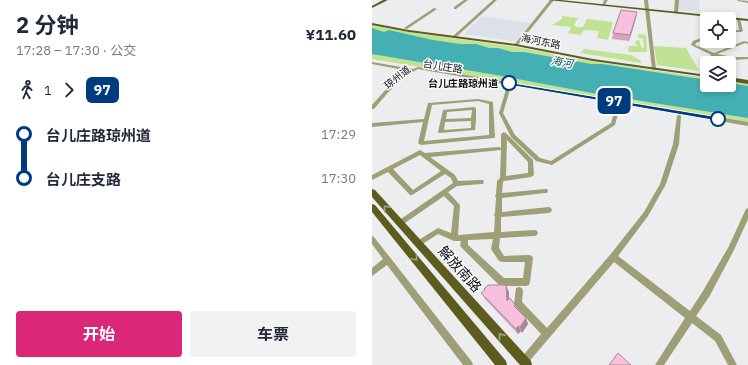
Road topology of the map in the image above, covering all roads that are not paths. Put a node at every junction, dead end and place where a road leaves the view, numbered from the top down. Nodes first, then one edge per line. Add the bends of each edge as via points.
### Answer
1 (376, 0) edge
2 (382, 0) edge
3 (386, 0) edge
4 (466, 0) edge
5 (486, 0) edge
6 (496, 0) edge
7 (551, 0) edge
8 (562, 0) edge
9 (606, 0) edge
10 (646, 0) edge
11 (677, 0) edge
12 (739, 0) edge
13 (748, 2) edge
14 (372, 4) edge
15 (603, 5) junction
16 (455, 8) dead end
17 (436, 9) dead end
18 (646, 10) junction
19 (676, 12) junction
20 (738, 20) junction
21 (748, 20) edge
22 (372, 23) edge
23 (406, 28) junction
24 (736, 31) edge
25 (741, 31) junction
26 (748, 32) edge
27 (456, 36) junction
28 (700, 40) edge
29 (748, 43) edge
30 (518, 44) junction
31 (712, 55) junction
32 (748, 58) edge
33 (372, 63) edge
34 (654, 68) junction
35 (412, 70) junction
36 (421, 70) junction
37 (700, 74) edge
38 (736, 79) edge
39 (748, 80) edge
40 (510, 86) junction
41 (462, 102) junction
42 (618, 106) junction
43 (372, 108) edge
44 (461, 110) junction
45 (372, 114) edge
46 (679, 116) junction
47 (474, 119) junction
48 (426, 120) junction
49 (443, 121) junction
50 (748, 124) edge
51 (372, 125) edge
52 (748, 128) edge
53 (458, 130) junction
54 (458, 140) junction
55 (499, 149) dead end
56 (425, 155) junction
57 (389, 169) junction
58 (446, 171) junction
59 (372, 178) edge
60 (503, 179) junction
61 (481, 182) dead end
62 (456, 184) junction
63 (545, 191) dead end
64 (372, 192) edge
65 (444, 192) junction
66 (498, 196) junction
67 (372, 207) edge
68 (549, 210) dead end
69 (748, 211) edge
70 (497, 215) junction
71 (400, 223) junction
72 (535, 233) dead end
73 (498, 235) junction
74 (465, 237) junction
75 (454, 238) junction
76 (372, 239) edge
77 (419, 243) junction
78 (613, 257) junction
79 (388, 260) junction
80 (372, 272) edge
81 (519, 291) dead end
82 (690, 317) junction
83 (547, 334) junction
84 (525, 363) edge
85 (469, 365) edge
86 (502, 365) edge
87 (659, 365) edge
88 (733, 365) edge

1 - 14 main road
2 - 14 main road
3 - 14 main road
4 - 16 street
5 - 6 street
6 - 27 street
7 - 18 main road
7 - 30 street
8 - 15 main road
9 - 15 street
10 - 18 street
11 - 19 street
12 - 13 street
15 - 18 main road
17 - 23 street
18 - 19 main road
18 - 20 main road
18 - 34 street
19 - 21 main road
20 - 21 main road
20 - 25 street
22 - 23 main road, 海河东路
22 - 27 main road, 海河东路
23 - 27 main road, 海河东路
24 - 25 street
25 - 26 street
27 - 30 main road, 海河东路
28 - 31 street via 693,45
29 - 31 street
30 - 34 main road, 海河东路 via 593,60
31 - 32 street via 735,60
33 - 35 street, 台儿庄路
34 - 37 main road, 海河东路
35 - 36 street, 台儿庄路
35 - 43 street, 琼州道
36 - 40 street, 台儿庄路
36 - 45 street, 琼州道 via 392,92
36 - 50 street, 台儿庄路
38 - 39 main road
40 - 42 street, 台儿庄路
40 - 42 street via 501,113 513,136 538,160 552,163 613,124
41 - 44 street
41 - 48 street via 430,104
41 - 54 street via 478,100 491,103 492,137
42 - 46 street, 台儿庄路
44 - 47 street via 474,108
44 - 49 street via 445,111
46 - 52 street, 台儿庄路
46 - 78 street via 676,144 663,184 646,214
47 - 49 street
47 - 53 street via 473,129
48 - 51 street
48 - 54 street via 421,143
49 - 53 street via 441,132
53 - 54 street
55 - 56 street
56 - 57 street via 420,152
56 - 58 street
57 - 58 street via 412,193
57 - 59 street
58 - 62 street
60 - 60 street via 504,141 504,134 531,161 531,175
60 - 66 street via 500,181
61 - 62 street
62 - 65 street
63 - 66 street
71 -> 64 main road, 解放南路
65 - 71 street
65 - 75 street via 457,204
66 - 70 street
67 -> 86 main road
68 - 70 street
69 - 82 street via 732,248
70 - 73 street
71 - 77 main road, 解放南路
72 - 73 street
73 - 74 street
73 - 74 street via 495,249 502,259 529,258 526,282 502,282 464,246
74 - 75 street
75 - 77 street via 438,231
76 - 79 street
84 -> 77 main road, 解放南路
78 - 82 street
78 - 83 street
79 - 80 street
79 - 85 street
81 - 83 street via 518,304
82 - 87 street
82 - 88 street via 718,338
83 - 84 street

